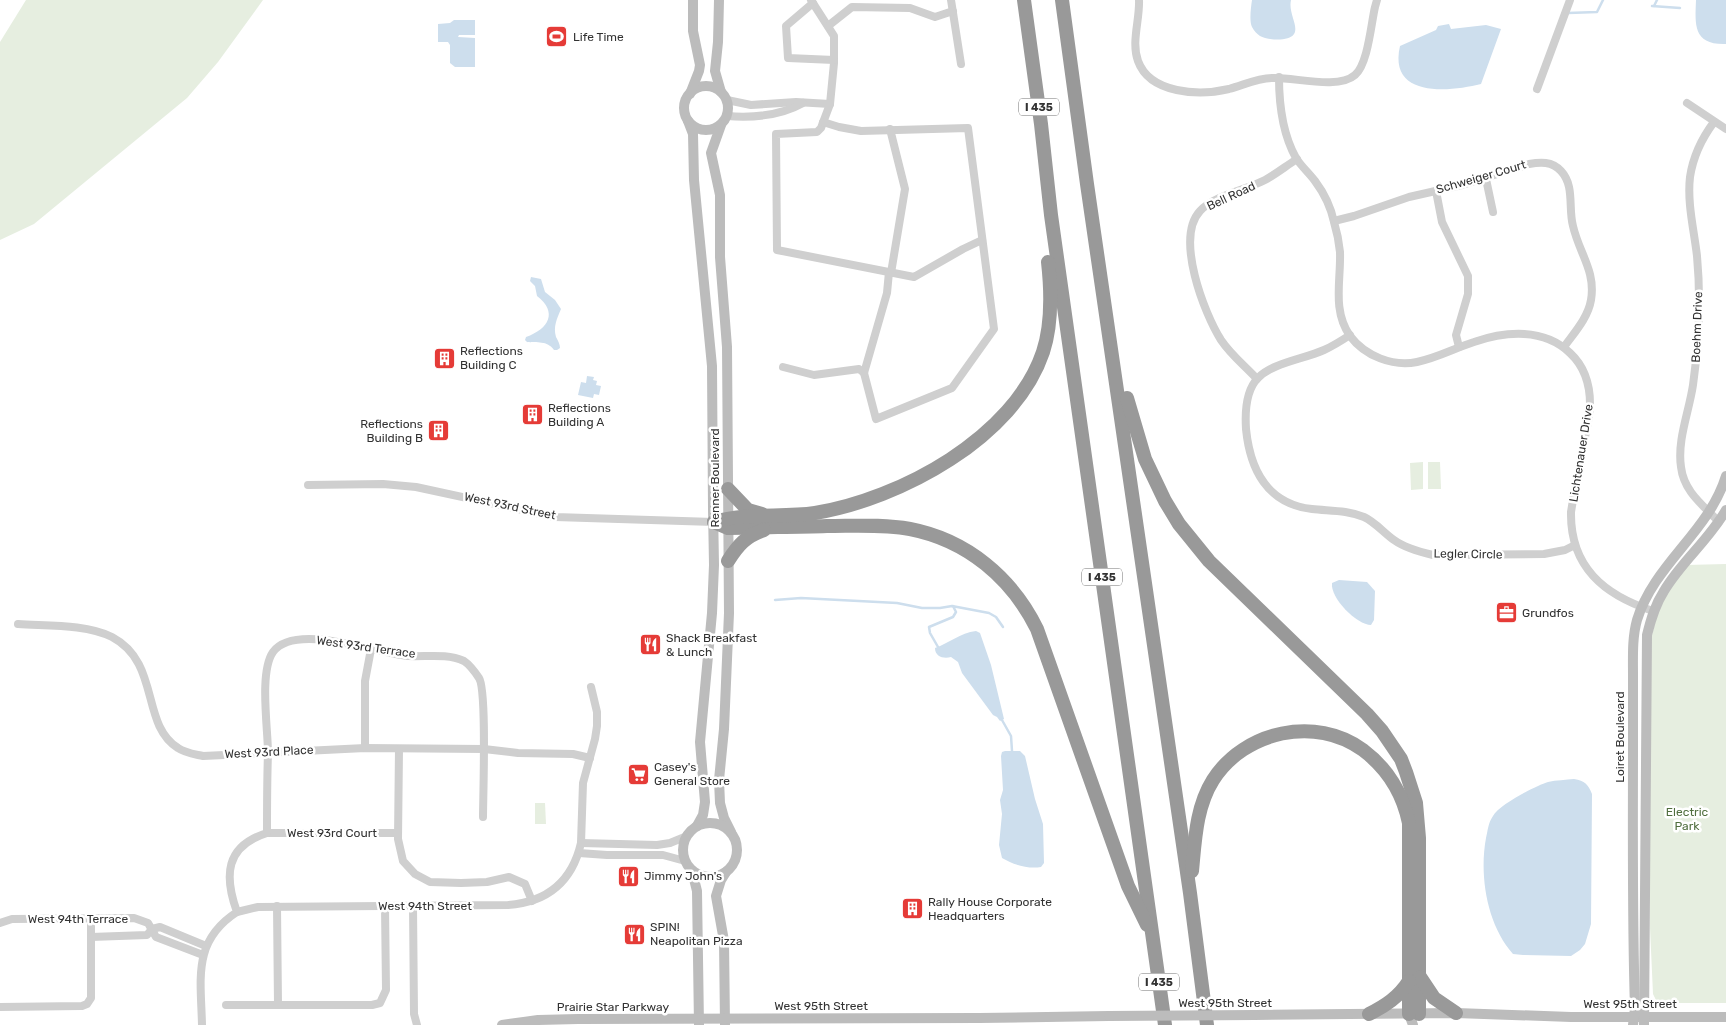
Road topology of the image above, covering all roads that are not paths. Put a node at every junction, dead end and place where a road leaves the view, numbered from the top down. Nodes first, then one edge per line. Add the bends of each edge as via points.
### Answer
1 (693, 0) edge
2 (718, 0) edge
3 (951, 0) edge
4 (1024, 0) edge
5 (1062, 0) edge
6 (1139, 0) edge
7 (1377, 0) edge
8 (1570, 0) edge
9 (812, 1) edge
10 (953, 12) junction
11 (828, 26) junction
12 (834, 60) junction
13 (961, 64) dead end
14 (1279, 78) junction
15 (1537, 89) dead end
16 (689, 94) junction
17 (724, 96) junction
18 (804, 103) junction
19 (830, 104) junction
20 (1686, 104) dead end
21 (727, 116) junction
22 (688, 121) junction
23 (823, 122) junction
24 (1714, 122) junction
25 (721, 125) junction
26 (890, 129) junction
27 (1726, 129) edge
28 (1297, 159) junction
29 (1486, 179) junction
30 (1436, 191) junction
31 (1493, 212) dead end
32 (1051, 215) junction
33 (1334, 221) junction
34 (982, 240) junction
35 (890, 272) junction
36 (1350, 335) junction
37 (1459, 347) junction
38 (1564, 347) junction
39 (1113, 355) junction
40 (783, 368) dead end
41 (864, 373) junction
42 (1256, 379) junction
43 (1726, 476) edge
44 (308, 485) dead end
45 (728, 489) junction
46 (1726, 510) edge
47 (1710, 512) junction
48 (714, 522) junction
49 (770, 522) junction
50 (1719, 522) junction
51 (728, 523) junction
52 (1575, 545) junction
53 (728, 561) junction
54 (1642, 607) junction
55 (1653, 611) junction
56 (18, 624) dead end
57 (371, 649) junction
58 (591, 687) dead end
59 (365, 748) junction
60 (399, 749) junction
61 (484, 749) junction
62 (268, 752) junction
63 (590, 758) junction
64 (483, 817) dead end
65 (697, 826) junction
66 (398, 832) junction
67 (731, 832) junction
68 (267, 833) junction
69 (686, 836) junction
70 (581, 843) junction
71 (579, 853) junction
72 (685, 861) junction
73 (1633, 870) junction
74 (1646, 870) junction
75 (692, 871) junction
76 (726, 872) junction
77 (1190, 893) junction
78 (532, 901) junction
79 (277, 906) junction
80 (385, 906) junction
81 (413, 906) junction
82 (237, 912) junction
83 (91, 919) junction
84 (0, 923) edge
85 (152, 929) junction
86 (91, 937) junction
87 (1153, 938) junction
88 (206, 946) junction
89 (203, 955) junction
90 (1414, 978) junction
91 (226, 1005) dead end
92 (278, 1005) junction
93 (0, 1006) edge
94 (1456, 1013) junction
95 (1369, 1014) junction
96 (1726, 1016) edge
97 (1414, 1020) edge
98 (1639, 1021) edge
99 (699, 1022) edge
100 (725, 1022) edge
101 (979, 1022) edge
102 (202, 1025) edge
103 (416, 1025) edge
104 (502, 1025) edge
105 (1165, 1025) edge
106 (1207, 1025) edge

1 - 16 main road via 693,31 700,65
2 - 17 main road via 715,71
3 - 10 street
4 - 32 highway, I 435
5 - 39 highway, I 435
6 - 14 street via 1138,61 1152,81 1176,90 1219,91 1264,78
7 - 14 street via 1363,63 1355,75 1344,81 1331,82
8 - 15 street
9 - 11 street
9 - 12 street via 786,26 788,58
10 - 11 street via 935,17 910,8 852,7
10 - 13 street
11 - 12 street via 834,36
12 - 19 street
14 - 28 street, Lichtenauer Drive via 1282,120
16 - 17 main road via 706,86
16 - 22 main road via 684,105
17 - 18 street via 751,105
17 - 21 main road
18 - 19 street
18 - 21 street via 767,115
19 - 23 street
20 - 24 street
21 - 25 main road
22 - 25 main road via 704,130
22 - 48 main road, Renner Boulevard via 693,134 694,180 712,366
23 - 26 street via 861,130
23 - 35 street via 817,132 776,134 777,250
24 - 27 street
24 - 47 street, Boehm Drive via 1698,151 1690,177 1699,323 1693,386 1680,456 1683,478 1689,491
25 - 45 main road, Renner Boulevard via 711,153 721,211 720,258 727,347
26 - 34 street via 968,128
26 - 35 street via 905,189
28 - 33 street, Lichtenauer Drive via 1326,198
28 - 42 street, Bell Road via 1265,180 1206,206 1194,219 1191,231 1195,278 1205,311 1227,348
29 - 30 street, Schweiger Court
29 - 31 street
29 - 38 street, Schweiger Court via 1539,162 1562,171 1568,183 1572,226 1589,270 1592,290 1586,316
30 - 33 street, Schweiger Court
30 - 37 street via 1442,222 1468,276 1468,294 1456,335
32 - 49 highway via 1044,222 1050,279 1048,332 1036,369 1020,396 999,419 944,463 896,489 824,511
32 - 87 highway, I 435
33 - 36 street, Lichtenauer Drive via 1340,251 1338,300
34 - 35 street via 914,277
34 - 41 street via 994,329 952,388 876,419
35 - 41 street
36 - 37 street, Lichtenauer Drive via 1371,354 1397,362 1420,362
36 - 42 street via 1323,351 1276,367
37 - 38 street, Lichtenauer Drive via 1486,338 1518,334 1547,337
38 - 52 street, Lichtenauer Drive via 1576,358 1586,377 1590,398 1571,512
39 - 77 highway, I 435
39 - 90 highway via 1122,368 1127,402 1145,459 1179,524 1216,568 1367,714 1401,759 1412,787 1418,819
40 - 41 street via 814,375 859,369
42 - 52 street, Legler Circle via 1246,403 1252,463 1273,493 1288,502 1310,509 1346,511 1363,516 1395,541 1433,555 1544,554
43 - 47 main road, Loiret Boulevard
44 - 48 street, West 93rd Street via 416,487 555,517
45 - 49 highway via 748,510
45 - 51 main road, Renner Boulevard
46 - 50 main road
47 - 50 street, Boehm Drive
47 - 54 main road, Loiret Boulevard via 1654,583
48 - 51 highway
48 - 65 main road, Renner Boulevard via 712,613 700,742 705,802
49 - 51 highway
49 - 53 highway via 744,539
49 - 87 highway via 910,529 960,547 1001,577 1037,629 1128,886
50 - 55 main road via 1670,582
51 - 53 main road, Renner Boulevard
52 - 54 street, Lichtenauer Drive via 1588,572 1600,584
53 - 67 main road, Renner Boulevard via 729,613 719,780 720,803
54 - 55 street, Lichtenauer Drive
54 - 73 main road, Loiret Boulevard via 1634,632 1633,659
55 - 74 main road via 1646,647
56 - 62 street, West 93rd Place via 95,631 123,644 142,669 161,729 178,748 203,756
57 - 59 street via 365,681
57 - 61 street, West 93rd Terrace via 407,656 445,656 472,667 481,680
57 - 62 street, West 93rd Terrace via 345,642 308,639 288,641 274,651 266,679
58 - 63 street, West 94th Street via 597,726
59 - 60 street, West 93rd Place
59 - 62 street, West 93rd Place
60 - 61 street, West 93rd Place
60 - 66 street
61 - 63 street, West 93rd Place via 573,754
61 - 64 street
62 - 68 street
63 - 70 street, West 94th Street via 583,783
65 - 67 main road via 708,822 720,824
65 - 69 main road
66 - 68 street, West 93rd Court
66 - 78 street via 403,861 415,874 430,882 487,882 509,877 525,884
67 - 76 main road via 737,843 737,856
68 - 82 street via 252,837 234,855 230,872 231,894
69 - 70 street via 657,845
69 - 72 main road
70 - 71 street, West 94th Street
71 - 72 street via 663,855
71 - 78 street, West 94th Street via 559,886
72 - 75 main road
73 - 74 main road
73 - 98 main road, Loiret Boulevard via 1635,1008
74 - 98 main road
75 - 76 main road via 708,877
75 - 99 main road via 698,891
76 - 100 main road via 716,896 724,941
77 - 90 highway via 1202,806 1213,781 1228,761 1260,740 1282,733 1318,732 1340,738 1363,750 1383,769 1406,808
77 - 106 highway, I 435
78 - 81 street, West 94th Street via 508,905
79 - 80 street, West 94th Street
79 - 82 street, West 94th Street
79 - 92 street
80 - 81 street, West 94th Street
80 - 92 street via 386,990 380,1003
81 - 103 street
82 - 88 street via 219,926
83 - 84 street, West 94th Terrace via 12,919
83 - 85 street, West 94th Terrace via 134,918 148,923
83 - 86 street
85 - 86 street, West 94th Terrace via 147,935
85 - 88 street, West 94th Terrace via 160,927
85 - 89 street, West 94th Terrace via 156,937
86 - 93 street via 91,998 87,1004
87 - 105 highway, I 435
88 - 89 street
89 - 102 street
90 - 94 highway via 1434,998
90 - 95 highway via 1401,993
90 - 97 highway
91 - 92 street
94 - 97 main road, West 95th Street
94 - 98 main road, West 95th Street
95 - 97 main road, West 95th Street
95 - 101 main road, West 95th Street, bridge via 1109,1016
96 - 98 main road, West 95th Street
99 - 100 main road, Prairie Star Parkway
99 - 104 main road, Prairie Star Parkway via 555,1020
100 - 101 main road, West 95th Street

